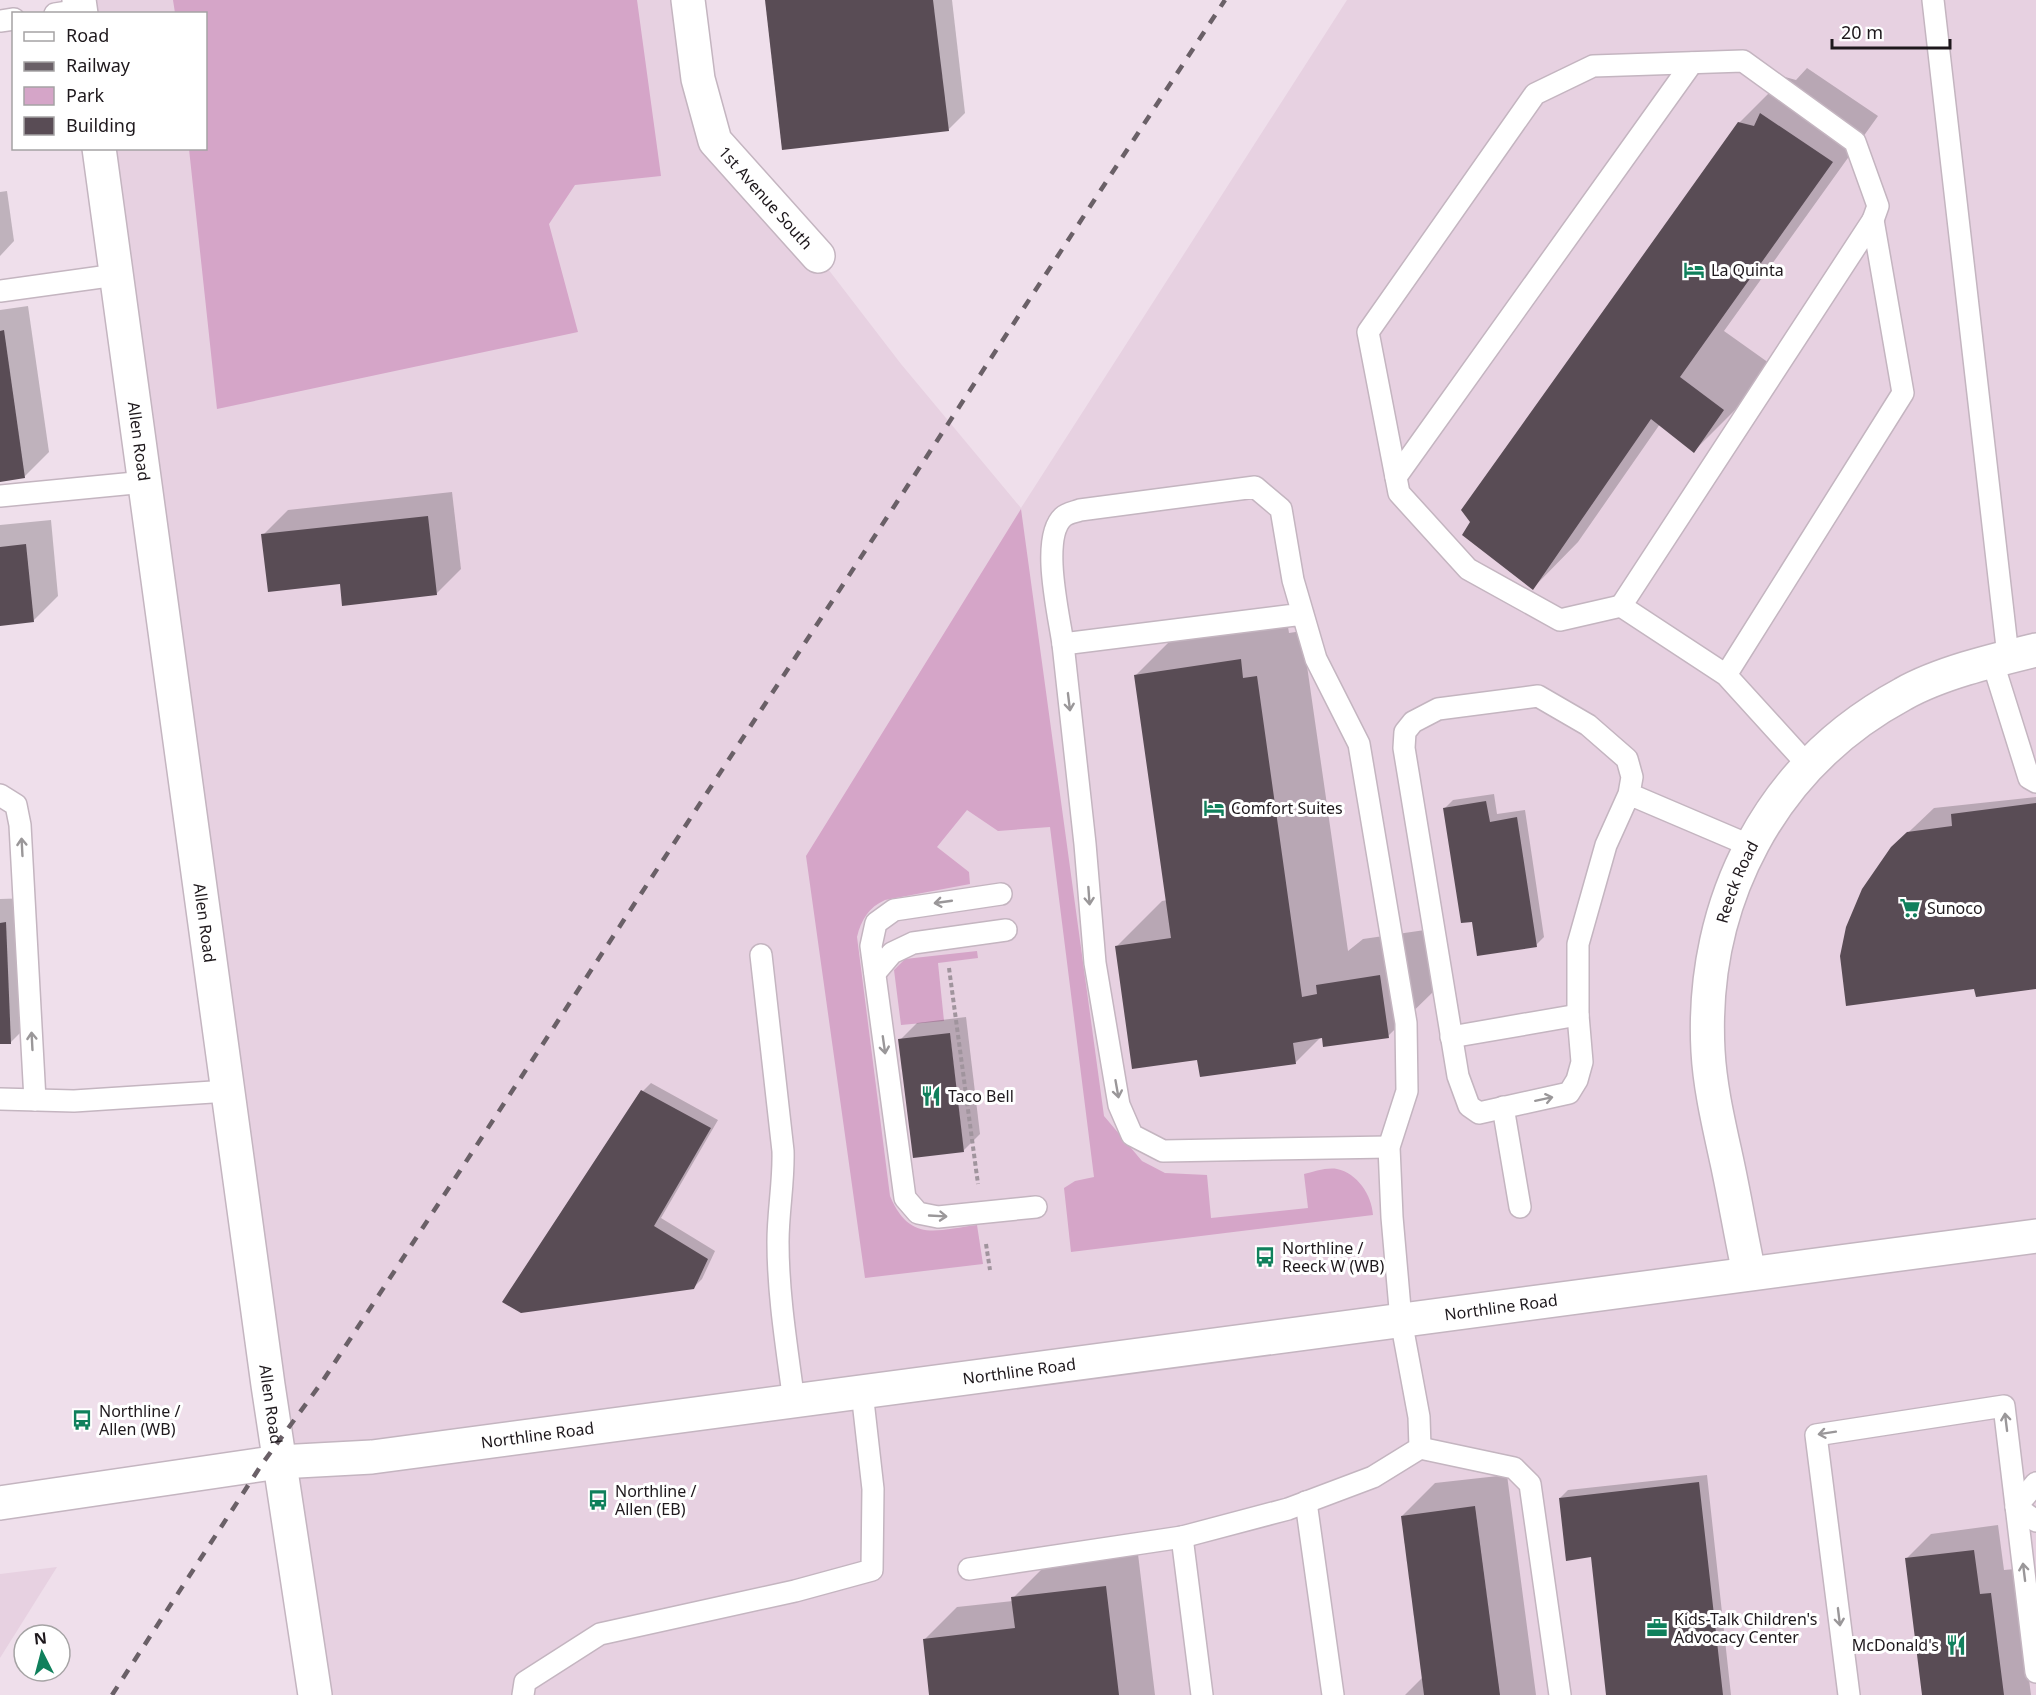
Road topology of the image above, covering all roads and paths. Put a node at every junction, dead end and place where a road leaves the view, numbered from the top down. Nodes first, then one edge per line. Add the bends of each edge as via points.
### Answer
1 (688, 0) edge
2 (1933, 0) edge
3 (1692, 63) junction
4 (99, 150) edge
5 (1873, 220) junction
6 (818, 256) dead end
7 (116, 275) junction
8 (0, 291) edge
9 (1396, 477) junction
10 (145, 482) junction
11 (0, 496) edge
12 (1621, 606) junction
13 (1303, 614) junction
14 (1062, 644) junction
15 (2012, 655) edge
16 (1726, 675) junction
17 (1807, 764) junction
18 (2036, 782) edge
19 (1629, 794) junction
20 (0, 795) edge
21 (1751, 846) junction
22 (1001, 894) dead end
23 (1006, 930) dead end
24 (761, 955) dead end
25 (948, 965) dead end
26 (875, 973) junction
27 (1578, 1015) junction
28 (1451, 1037) junction
29 (228, 1091) junction
30 (0, 1099) edge
31 (35, 1100) junction
32 (1503, 1107) junction
33 (1389, 1147) junction
34 (979, 1190) dead end
35 (1036, 1207) dead end
36 (1520, 1207) dead end
37 (985, 1235) dead end
38 (2036, 1236) edge
39 (990, 1270) dead end
40 (1749, 1273) junction
41 (1401, 1320) junction
42 (862, 1392) junction
43 (794, 1402) junction
44 (1420, 1448) junction
45 (279, 1462) junction
46 (2036, 1483) edge
47 (1306, 1502) junction
48 (0, 1503) edge
49 (2016, 1507) junction
50 (2036, 1521) edge
51 (1182, 1537) junction
52 (969, 1569) dead end
53 (2036, 1672) edge
54 (315, 1695) edge
55 (523, 1695) edge
56 (1202, 1695) edge
57 (1333, 1695) edge
58 (1560, 1695) edge
59 (1849, 1695) edge

1 - 6 main road, 1st Avenue South via 698,79 715,141
2 - 15 lane
3 - 5 lane via 1743,61 1855,142 1878,206
3 - 9 lane
3 - 9 lane via 1593,66 1535,94 1368,332
4 - 7 main road, Allen Road
5 - 12 lane
5 - 16 lane via 1903,393
7 - 8 lane
7 - 10 main road, Allen Road
9 - 12 lane via 1399,493 1468,569 1560,620
10 - 11 lane
10 - 29 main road, Allen Road
12 - 16 lane
13 - 14 lane
13 - 14 lane via 1281,508 1255,487 1080,510 1063,516 1054,531 1052,559
13 - 33 lane via 1316,659 1359,744 1406,1023 1407,1091
14 -> 33 lane via 1086,844 1095,963 1119,1105 1132,1135 1163,1150
15 - 17 main road, Reeck Road via 1905,692 1860,719
15 - 18 lane via 2026,768 2029,778
16 - 17 lane
17 - 21 main road, Reeck Road
19 - 21 lane
19 - 27 lane via 1606,845 1578,944
19 - 28 lane via 1632,777 1628,759 1588,725 1538,696 1438,709 1413,722 1405,732 1404,748
31 -> 20 lane via 20,825 16,805
21 - 40 main road, Reeck Road via 1717,939 1710,980 1708,1050 1712,1091
22 -> 26 lane via 894,909 876,923 871,946
23 - 26 lane via 914,943 892,953
24 - 43 lane via 783,1151 778,1243 780,1296
25 - 34 path
26 -> 35 lane via 905,1197 918,1213 938,1217
27 - 28 lane
32 -> 27 lane via 1569,1093 1582,1062
28 - 32 lane via 1458,1076 1469,1106 1479,1113
29 - 31 lane
29 - 45 main road, Allen Road
30 - 31 lane
32 - 36 lane
33 - 41 lane
37 - 39 path
38 - 40 main road, Northline Road
40 - 41 main road, Northline Road
41 - 42 main road, Northline Road
41 - 44 lane via 1419,1418
42 - 43 main road, Northline Road
42 - 55 lane via 873,1490 872,1570 600,1634 525,1682
43 - 45 main road, Northline Road via 372,1456
44 - 47 lane via 1373,1477
44 - 58 lane via 1514,1468 1530,1484
45 - 48 main road, Northline Road
45 - 54 main road, Allen Road
46 - 49 lane
47 - 51 lane
47 - 57 lane
49 - 50 lane
53 -> 49 lane
49 -> 59 lane via 2004,1406 1816,1435
51 - 52 lane
51 - 56 lane

